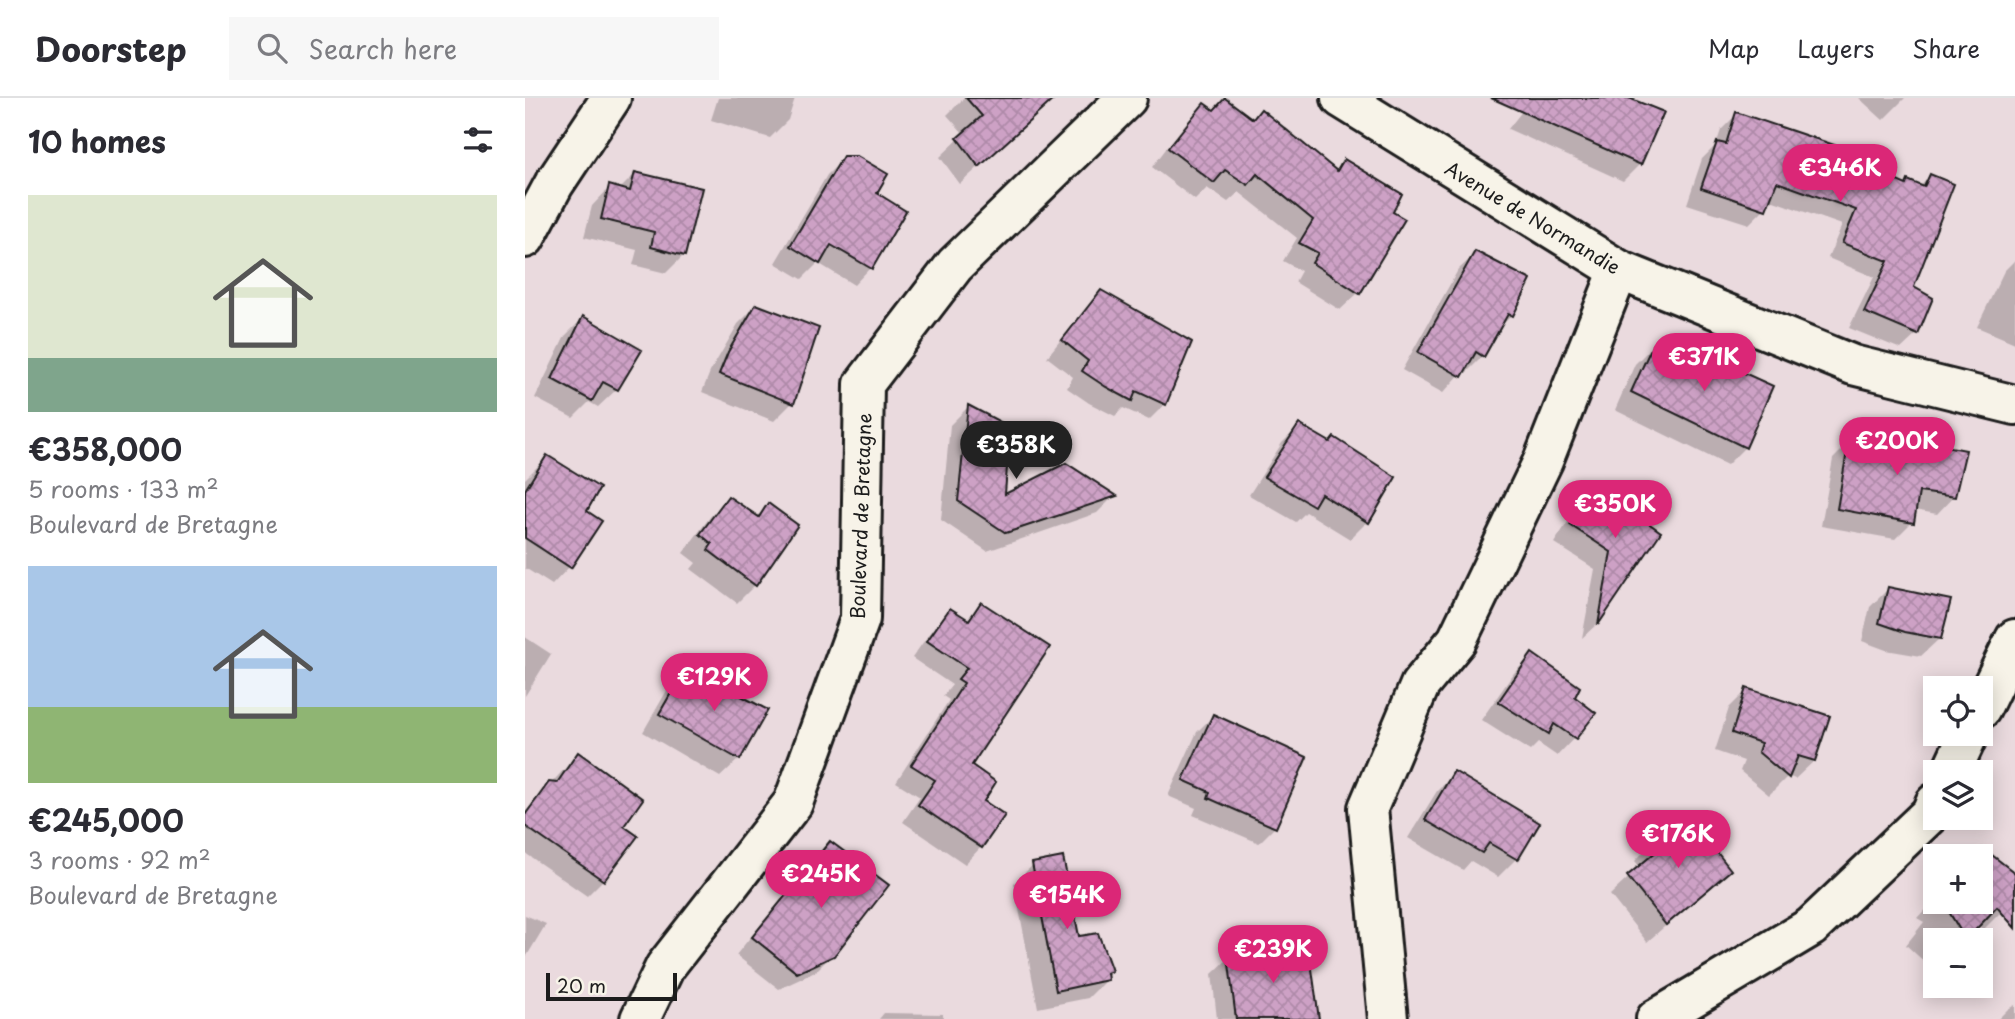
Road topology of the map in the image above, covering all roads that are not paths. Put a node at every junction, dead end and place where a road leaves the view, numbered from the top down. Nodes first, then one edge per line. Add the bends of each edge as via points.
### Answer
1 (611, 98) edge
2 (1127, 98) edge
3 (1341, 98) edge
4 (525, 238) edge
5 (1619, 270) junction
6 (2015, 405) edge
7 (2015, 639) edge
8 (1993, 684) edge
9 (1923, 821) edge
10 (640, 1019) edge
11 (1388, 1019) edge
12 (1656, 1019) edge

1 - 4 street via 554,184
2 - 10 street, Boulevard de Bretagne via 955,265 864,384 860,620 793,803 665,967
3 - 5 street, Avenue de Normandie
5 - 6 street, Avenue de Normandie via 1853,365
5 - 11 street via 1543,461 1457,640 1420,685 1368,808
7 - 8 street
9 - 12 street via 1811,927

